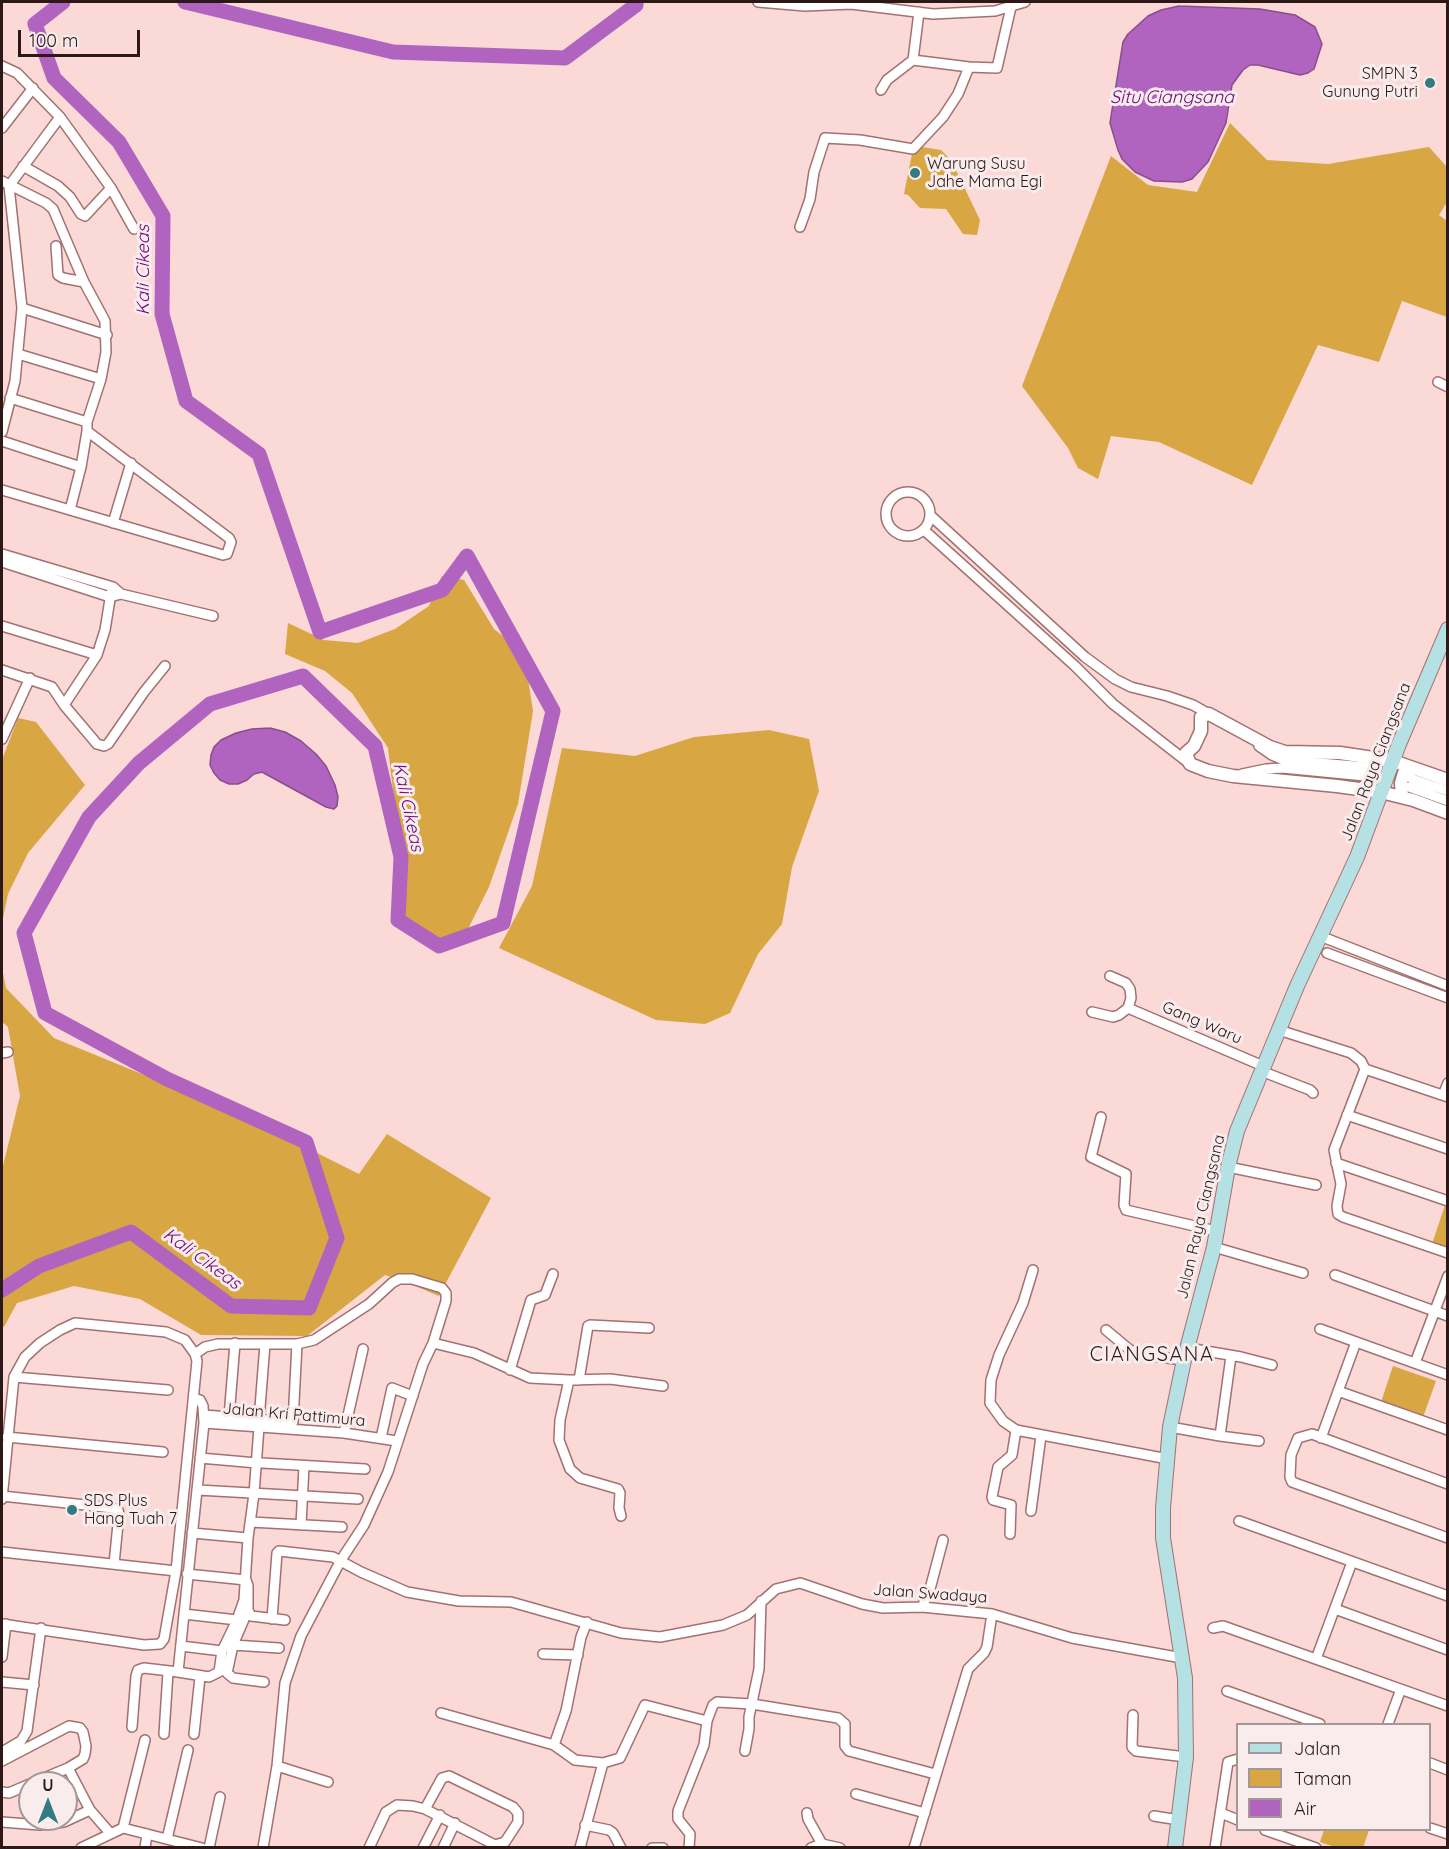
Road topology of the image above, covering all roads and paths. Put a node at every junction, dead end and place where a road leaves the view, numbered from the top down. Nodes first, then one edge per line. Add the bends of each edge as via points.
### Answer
1 (758, 2) edge
2 (1025, 2) edge
3 (1011, 7) junction
4 (919, 12) junction
5 (913, 60) junction
6 (2, 66) edge
7 (969, 67) junction
8 (33, 88) junction
9 (880, 90) dead end
10 (60, 117) junction
11 (2, 128) edge
12 (23, 166) junction
13 (5, 184) edge
14 (111, 188) junction
15 (800, 227) dead end
16 (134, 229) dead end
17 (56, 246) dead end
18 (84, 282) junction
19 (22, 308) junction
20 (107, 335) junction
21 (18, 354) junction
22 (101, 379) junction
23 (1438, 382) dead end
24 (1448, 387) edge
25 (10, 398) junction
26 (87, 427) junction
27 (2, 432) edge
28 (2, 441) edge
29 (131, 463) junction
30 (81, 467) junction
31 (2, 490) edge
32 (70, 510) junction
33 (931, 516) junction
34 (113, 523) junction
35 (924, 530) junction
36 (2, 554) edge
37 (13, 561) junction
38 (2, 562) edge
39 (112, 592) junction
40 (213, 616) dead end
41 (2, 626) edge
42 (1448, 629) edge
43 (97, 655) junction
44 (165, 666) dead end
45 (2, 670) edge
46 (30, 678) junction
47 (64, 705) junction
48 (1205, 716) junction
49 (5, 720) edge
50 (2, 739) edge
51 (1183, 756) junction
52 (1393, 761) junction
53 (1368, 767) junction
54 (1233, 776) junction
55 (1448, 780) edge
56 (1410, 783) junction
57 (1362, 789) junction
58 (1448, 790) edge
59 (1381, 792) junction
60 (1448, 801) edge
61 (1448, 813) edge
62 (1320, 936) junction
63 (1327, 953) dead end
64 (1110, 976) dead end
65 (1448, 986) edge
66 (1448, 998) edge
67 (1128, 1008) junction
68 (1092, 1012) dead end
69 (1285, 1032) dead end
70 (1262, 1069) junction
71 (1365, 1069) junction
72 (1448, 1083) edge
73 (1313, 1093) dead end
74 (1445, 1096) edge
75 (1347, 1115) junction
76 (1101, 1117) dead end
77 (1448, 1149) edge
78 (1336, 1163) junction
79 (1228, 1167) junction
80 (1316, 1185) dead end
81 (1448, 1201) edge
82 (1216, 1231) junction
83 (1214, 1247) junction
84 (1448, 1253) edge
85 (1033, 1270) dead end
86 (1303, 1273) dead end
87 (553, 1274) dead end
88 (1335, 1275) dead end
89 (1448, 1276) edge
90 (1435, 1311) junction
91 (1448, 1316) edge
92 (649, 1328) dead end
93 (1320, 1329) dead end
94 (1106, 1330) dead end
95 (1356, 1342) junction
96 (235, 1343) junction
97 (265, 1344) junction
98 (297, 1344) junction
99 (433, 1344) junction
100 (363, 1349) dead end
101 (195, 1354) junction
102 (1186, 1354) junction
103 (1231, 1356) junction
104 (1415, 1363) junction
105 (1272, 1365) dead end
106 (510, 1370) junction
107 (1448, 1375) edge
108 (14, 1377) junction
109 (574, 1380) junction
110 (663, 1386) dead end
111 (168, 1390) dead end
112 (1338, 1391) junction
113 (413, 1396) junction
114 (194, 1398) junction
115 (230, 1417) junction
116 (204, 1419) junction
117 (259, 1424) junction
118 (1170, 1427) junction
119 (1016, 1430) junction
120 (1448, 1430) edge
121 (344, 1433) junction
122 (1041, 1436) junction
123 (1220, 1436) junction
124 (7, 1437) junction
125 (381, 1438) junction
126 (1321, 1438) junction
127 (397, 1441) junction
128 (1258, 1441) dead end
129 (163, 1452) dead end
130 (200, 1458) junction
131 (1168, 1459) junction
132 (260, 1463) junction
133 (304, 1466) junction
134 (365, 1469) dead end
135 (1448, 1484) edge
136 (198, 1490) junction
137 (254, 1494) junction
138 (303, 1497) junction
139 (2, 1498) edge
140 (358, 1499) dead end
141 (1031, 1511) dead end
142 (621, 1516) dead end
143 (1239, 1521) dead end
144 (251, 1522) junction
145 (301, 1525) junction
146 (342, 1527) dead end
147 (192, 1533) junction
148 (1010, 1534) dead end
149 (248, 1538) junction
150 (1448, 1538) edge
151 (944, 1540) dead end
152 (2, 1552) edge
153 (341, 1560) junction
154 (1352, 1562) junction
155 (114, 1564) junction
156 (176, 1571) junction
157 (187, 1574) junction
158 (246, 1580) junction
159 (1448, 1596) edge
160 (761, 1601) junction
161 (922, 1607) junction
162 (1335, 1609) junction
163 (248, 1611) junction
164 (184, 1614) junction
165 (992, 1614) junction
166 (272, 1619) junction
167 (237, 1620) junction
168 (285, 1620) dead end
169 (587, 1622) junction
170 (4, 1624) edge
171 (41, 1628) junction
172 (1213, 1628) dead end
173 (182, 1646) junction
174 (233, 1646) junction
175 (279, 1648) dead end
176 (1448, 1650) edge
177 (222, 1651) junction
178 (543, 1654) dead end
179 (578, 1655) junction
180 (2, 1657) edge
181 (1182, 1658) junction
182 (1316, 1659) junction
183 (173, 1672) junction
184 (200, 1677) junction
185 (2, 1682) edge
186 (264, 1682) dead end
187 (34, 1685) junction
188 (1401, 1689) junction
189 (1227, 1692) dead end
190 (752, 1704) junction
191 (1448, 1706) edge
192 (441, 1713) dead end
193 (1133, 1715) dead end
194 (707, 1722) junction
195 (1314, 1723) edge
196 (1389, 1723) edge
197 (132, 1727) dead end
198 (164, 1734) dead end
199 (194, 1734) dead end
200 (145, 1740) dead end
201 (554, 1745) junction
202 (188, 1750) dead end
203 (2, 1752) edge
204 (745, 1752) dead end
205 (1186, 1757) junction
206 (1236, 1760) edge
207 (2, 1761) edge
208 (603, 1763) junction
209 (1431, 1763) edge
210 (277, 1766) junction
211 (68, 1768) junction
212 (1448, 1770) edge
213 (61, 1771) edge
214 (69, 1771) edge
215 (935, 1774) junction
216 (327, 1782) dead end
217 (18, 1789) edge
218 (14, 1791) junction
219 (18, 1791) edge
220 (2, 1792) edge
221 (78, 1793) edge
222 (856, 1794) dead end
223 (220, 1797) dead end
224 (424, 1809) junction
225 (90, 1810) junction
226 (807, 1813) dead end
227 (925, 1813) junction
228 (1221, 1814) junction
229 (440, 1815) junction
230 (1154, 1816) dead end
231 (1236, 1819) edge
232 (1179, 1820) junction
233 (2, 1821) edge
234 (455, 1823) junction
235 (585, 1825) junction
236 (123, 1828) junction
237 (1431, 1828) edge
238 (1268, 1831) edge
239 (147, 1834) junction
240 (1448, 1834) edge
241 (107, 1835) junction
242 (171, 1842) edge
243 (822, 1844) junction
244 (81, 1848) edge
245 (102, 1848) edge
246 (145, 1848) edge
247 (202, 1848) edge
248 (209, 1848) edge
249 (263, 1848) edge
250 (369, 1848) edge
251 (423, 1848) edge
252 (443, 1848) edge
253 (580, 1848) edge
254 (621, 1848) edge
255 (652, 1848) edge
256 (663, 1848) edge
257 (688, 1848) edge
258 (811, 1848) edge
259 (840, 1848) edge
260 (914, 1848) edge
261 (1175, 1848) edge
262 (1215, 1848) edge
263 (1316, 1848) edge

1 - 4 street via 851,4
2 - 3 street
3 - 4 street via 995,11
3 - 7 street via 997,68
4 - 5 street
5 - 7 street
5 - 9 street
6 - 8 street
7 - 15 street via 943,117 914,149 825,138
8 - 10 street
8 - 11 street
10 - 12 street
10 - 14 street
12 - 13 street
12 - 14 street via 58,186 85,216
13 - 18 street via 53,209
13 - 19 street
14 - 16 street
17 - 18 street via 58,275
18 - 20 street via 105,321
19 - 20 street
19 - 21 street
20 - 22 street
21 - 22 street
21 - 25 street
22 - 26 street
23 - 24 street
25 - 26 street
25 - 27 street
26 - 29 street
26 - 30 street
28 - 30 street
29 - 34 street
29 - 34 street via 231,542 223,555
30 - 32 street
31 - 32 street
32 - 34 street
33 - 35 street
33 - 35 street via 930,507 916,493 897,495 887,507 888,524 893,531 908,537
33 - 48 street via 1115,679 1193,705
35 - 51 street via 1113,704
36 - 37 street
37 - 38 street
37 - 39 street
39 - 40 street
39 - 43 street
41 - 43 street
42 - 52 main road, Jalan Raya Ciangsana
43 - 47 street
44 - 47 street via 104,746 97,744
45 - 46 street
46 - 47 street via 52,687
46 - 49 street
48 - 51 street via 1194,746
48 - 53 street via 1285,752 1340,753
49 - 50 street
51 - 54 street via 1208,771
52 - 53 street
52 - 56 street
52 - 59 main road, Jalan Raya Ciangsana
53 - 54 street via 1266,769
53 - 57 street via 1376,767 1372,780
54 - 57 street
55 - 56 street
56 - 58 street
56 - 59 street
56 - 60 street
56 - 61 street
57 - 59 street
59 - 62 main road, Jalan Raya Ciangsana via 1357,857
62 - 65 street
62 - 70 main road, Jalan Raya Ciangsana
63 - 66 street
64 - 67 street via 1130,989
67 - 68 street via 1113,1017
67 - 70 street, Gang Waru
69 - 71 street via 1351,1053
70 - 73 street, Gang Waru
70 - 79 main road, Jalan Raya Ciangsana via 1237,1131
71 - 74 street
71 - 75 street
72 - 74 street
75 - 77 street
75 - 78 street via 1334,1150
76 - 82 street via 1091,1156 1126,1174 1126,1210
78 - 81 street
78 - 84 street via 1341,1184 1338,1214
79 - 80 street
79 - 82 main road, Jalan Raya Ciangsana
82 - 83 main road, Jalan Raya Ciangsana
83 - 86 street
83 - 102 main road, Jalan Raya Ciangsana
85 - 119 street via 1023,1304 990,1380 990,1403 1003,1421
87 - 106 street via 545,1295 531,1300
88 - 90 street
89 - 90 street
90 - 91 street
90 - 104 street
92 - 109 street via 588,1326
93 - 95 street
94 - 102 street via 1130,1350 1160,1357
95 - 104 street
95 - 112 street
96 - 97 street
96 - 101 street via 206,1347
96 - 115 street
97 - 98 street
97 - 117 street
98 - 99 street via 314,1340 347,1320 392,1283 405,1278 442,1288 446,1293
98 - 117 street via 293,1422
99 - 106 street via 474,1353
99 - 113 street
100 - 121 street
101 - 108 street via 184,1340 166,1332 75,1323 40,1343 25,1357
101 - 114 street
102 - 103 street
102 - 118 main road, Jalan Raya Ciangsana
103 - 105 street
103 - 123 street
104 - 107 street
106 - 109 street via 530,1378
108 - 111 street
108 - 124 street
109 - 110 street via 610,1379
109 - 142 street via 560,1420 559,1440 570,1469 580,1478 618,1489
112 - 120 street
112 - 126 street
113 - 125 street, Jalan Kri Pattimura via 393,1388
113 - 127 street
114 - 116 street via 203,1406
114 - 156 street
115 - 116 street
115 - 117 street
116 - 117 street, Jalan Kri Pattimura
116 - 130 street
117 - 121 street, Jalan Kri Pattimura
117 - 132 street
118 - 123 street
118 - 131 main road, Jalan Raya Ciangsana
119 - 122 street
119 - 148 street via 1012,1455 998,1467 992,1497 1011,1505
121 - 125 street, Jalan Kri Pattimura
122 - 131 street
122 - 141 street
123 - 128 street
124 - 129 street
124 - 139 street
125 - 127 street, Jalan Kri Pattimura
126 - 135 street
126 - 150 street via 1312,1434 1298,1438 1291,1455 1292,1482
127 - 153 street via 375,1502
130 - 132 street
130 - 136 street
131 - 181 main road, Jalan Raya Ciangsana via 1163,1538
132 - 133 street
132 - 137 street
133 - 134 street
133 - 138 street
136 - 137 street
136 - 147 street
137 - 138 street
137 - 144 street
138 - 140 street
138 - 145 street
139 - 155 street via 118,1510
143 - 154 street
144 - 145 street
144 - 149 street
145 - 146 street
147 - 149 street
147 - 157 street
149 - 158 street
151 - 161 street
152 - 155 street
153 - 166 street, Jalan Swadaya via 277,1552
153 - 169 street, Jalan Swadaya via 408,1592 459,1601 510,1602
153 - 210 street via 301,1636 285,1683
154 - 159 street
154 - 162 street
155 - 156 street
156 - 171 street via 160,1644 144,1645
157 - 158 street
157 - 164 street
158 - 163 street
158 - 167 street
160 - 161 street, Jalan Swadaya via 776,1589 800,1583 862,1604
160 - 169 street, Jalan Swadaya via 747,1616 723,1625 660,1637 621,1633
160 - 190 street via 759,1669
161 - 165 street, Jalan Swadaya
162 - 176 street
162 - 182 street
163 - 166 street via 254,1618
163 - 174 street
164 - 167 street
164 - 173 street
165 - 181 street, Jalan Swadaya via 1072,1638
165 - 215 street via 987,1647 968,1669
166 - 168 street
167 - 177 street
169 - 179 street
170 - 171 street
170 - 180 street
171 - 187 street
172 - 182 street via 1223,1626
173 - 177 street
173 - 183 street
174 - 175 street
174 - 186 street via 227,1669 230,1677
177 - 184 street via 219,1672
178 - 179 street
179 - 201 street
181 - 205 main road, Jalan Raya Ciangsana
182 - 188 street
183 - 184 street
183 - 197 street via 138,1670
183 - 198 street
184 - 199 street
185 - 187 street
187 - 203 street via 25,1737
188 - 191 street
188 - 196 street
189 - 195 street
190 - 194 street via 717,1702
190 - 204 street
190 - 215 street via 837,1718 845,1724 845,1746 849,1750
192 - 201 street
193 - 205 street via 1132,1747 1136,1751
194 - 208 street via 645,1705 620,1758
194 - 257 street via 704,1745 678,1811 678,1819 690,1834
200 - 236 street
201 - 208 street via 576,1760
202 - 242 street
205 - 232 main road, Jalan Raya Ciangsana
206 - 228 street via 1228,1762
207 - 211 street via 74,1725 83,1732 86,1754
208 - 235 street
209 - 212 street
210 - 216 street
210 - 249 street
211 - 213 street
211 - 214 street
215 - 227 street
217 - 218 street
218 - 219 street
218 - 220 street
221 - 225 street
222 - 227 street
223 - 248 street
224 - 229 street
224 - 234 street via 442,1778 449,1776 518,1813 514,1828 499,1845
224 - 250 street via 398,1805 386,1812
225 - 233 street via 64,1821 40,1825
225 - 241 street
226 - 243 street
227 - 260 street
228 - 231 street
228 - 262 street
229 - 234 street
229 - 251 street
230 - 232 street
232 - 261 main road, Jalan Raya Ciangsana
234 - 252 street
235 - 253 street
235 - 254 street via 609,1830
236 - 239 street
236 - 241 street
237 - 240 street
238 - 263 street
239 - 242 street
239 - 246 street
241 - 244 street
241 - 245 street
242 - 247 street
243 - 258 street
243 - 259 street
255 - 256 street

